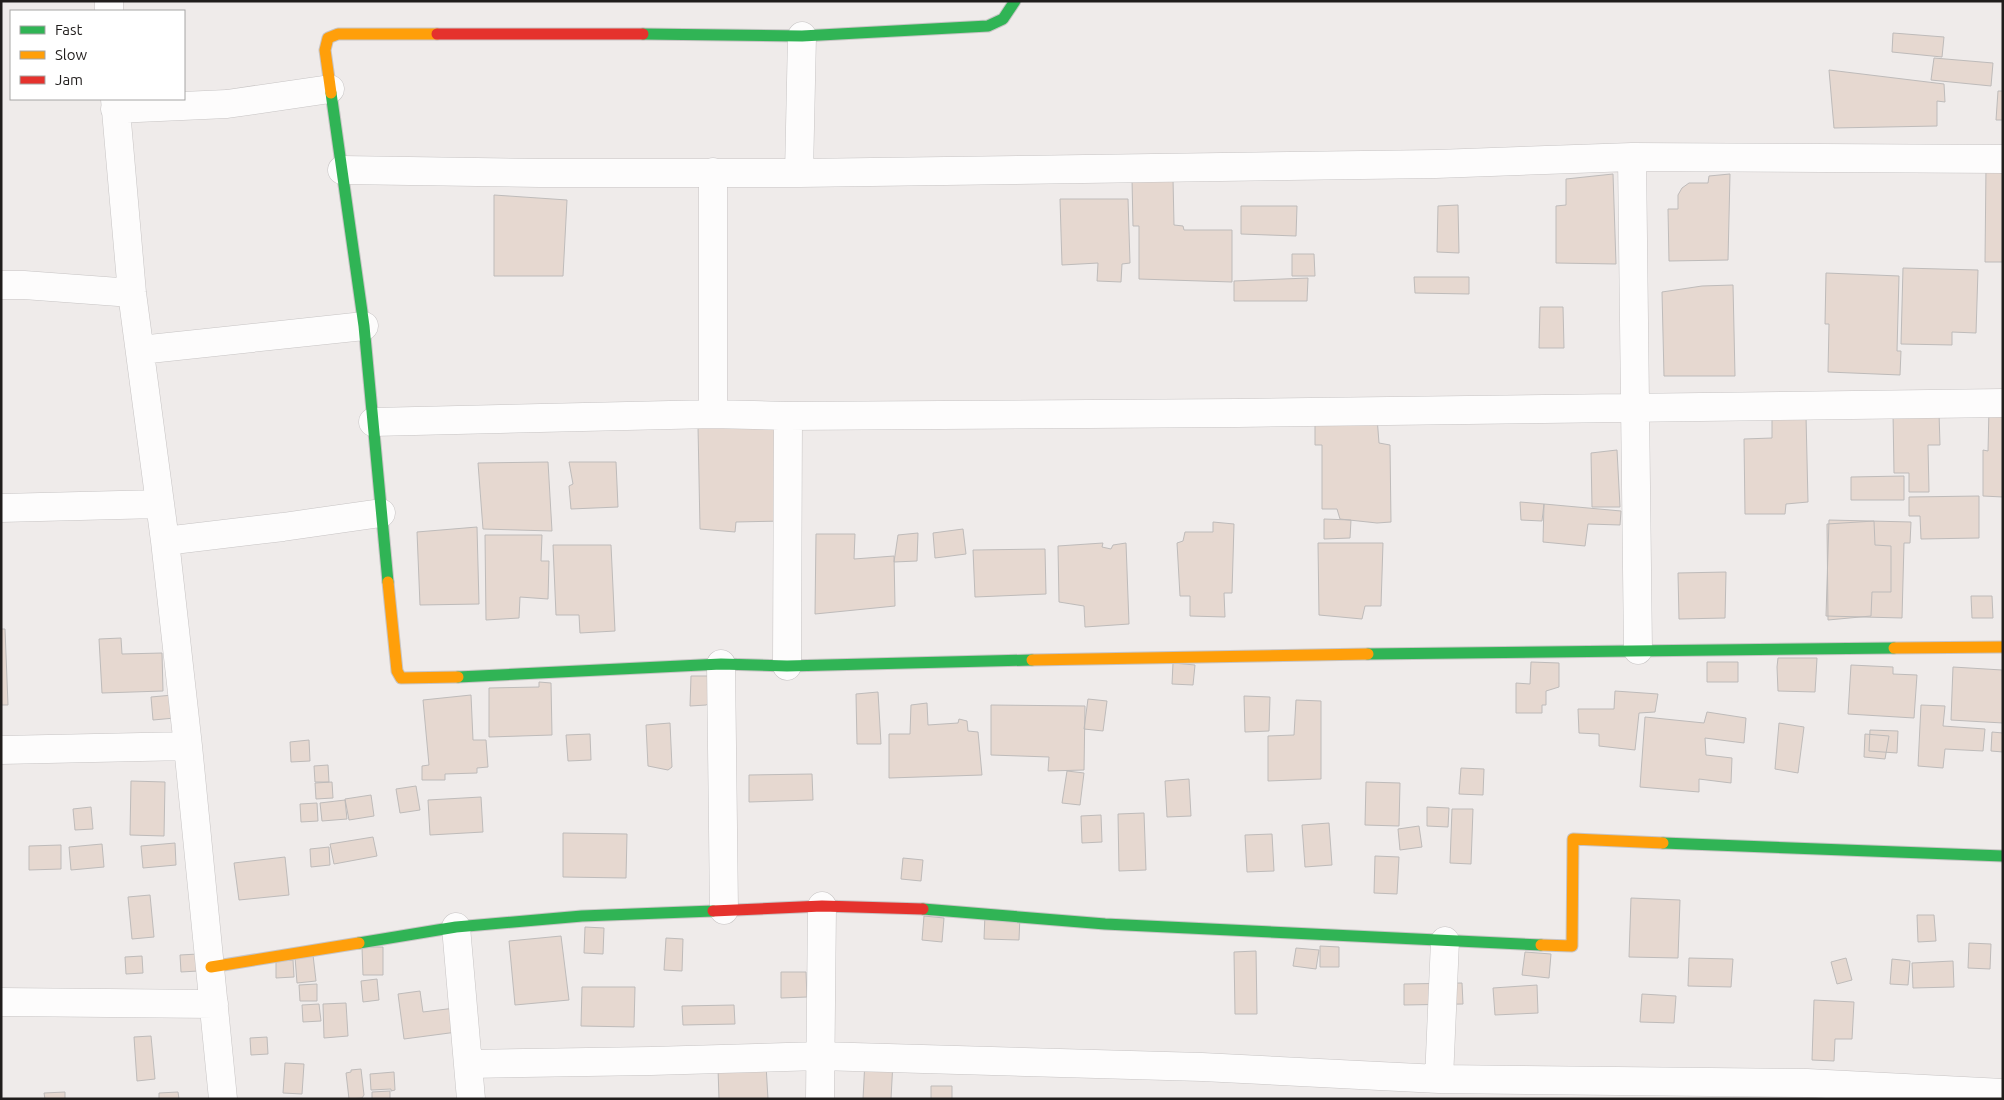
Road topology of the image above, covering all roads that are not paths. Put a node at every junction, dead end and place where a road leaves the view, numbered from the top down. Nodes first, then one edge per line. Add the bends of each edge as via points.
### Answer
1 (1015, 1) edge
2 (802, 36) junction
3 (330, 90) junction
4 (115, 104) edge
5 (1632, 157) junction
6 (2003, 158) edge
7 (342, 170) junction
8 (713, 172) junction
9 (799, 173) junction
10 (1, 285) edge
11 (132, 293) junction
12 (364, 326) junction
13 (140, 350) junction
14 (2003, 403) edge
15 (1635, 406) junction
16 (713, 414) junction
17 (788, 416) junction
18 (373, 422) junction
19 (159, 504) junction
20 (1, 508) edge
21 (381, 513) junction
22 (165, 541) junction
23 (2003, 647) edge
24 (1638, 650) junction
25 (721, 664) junction
26 (787, 666) junction
27 (188, 746) junction
28 (1, 750) edge
29 (2003, 856) edge
30 (822, 906) junction
31 (724, 910) junction
32 (456, 927) junction
33 (1445, 941) junction
34 (211, 967) junction
35 (1, 1002) edge
36 (214, 1004) junction
37 (819, 1056) junction
38 (468, 1064) junction
39 (1439, 1080) junction
40 (2003, 1093) edge
41 (224, 1099) edge
42 (471, 1099) edge
43 (820, 1099) edge

1 - 2 street via 1003,19 988,26
2 - 3 street via 338,34 328,38 325,50
2 - 9 street
3 - 4 street via 227,104
3 - 7 street
4 - 11 street
5 - 6 street
5 - 9 street via 1426,164
5 - 15 street
7 - 8 street
7 - 12 street
8 - 9 street
8 - 16 street
10 - 11 street
11 - 13 street
12 - 13 street
12 - 18 street
13 - 19 street
14 - 15 street
15 - 17 street
15 - 24 street
16 - 17 street
16 - 18 street
17 - 26 street
18 - 21 street
19 - 20 street
19 - 22 street
21 - 22 street
21 - 25 street via 401,678
22 - 27 street
23 - 24 street
24 - 26 street
25 - 26 street
25 - 31 street
27 - 28 street
27 - 34 street
29 - 33 street via 1573,839 1572,946
30 - 31 street
30 - 33 street via 903,907 1104,924
30 - 37 street
31 - 32 street via 582,916
32 - 34 street
32 - 38 street
33 - 39 street
34 - 36 street
35 - 36 street
36 - 41 street
37 - 38 street
37 - 39 street via 1192,1067
37 - 43 street
38 - 42 street
39 - 40 street via 1807,1083

